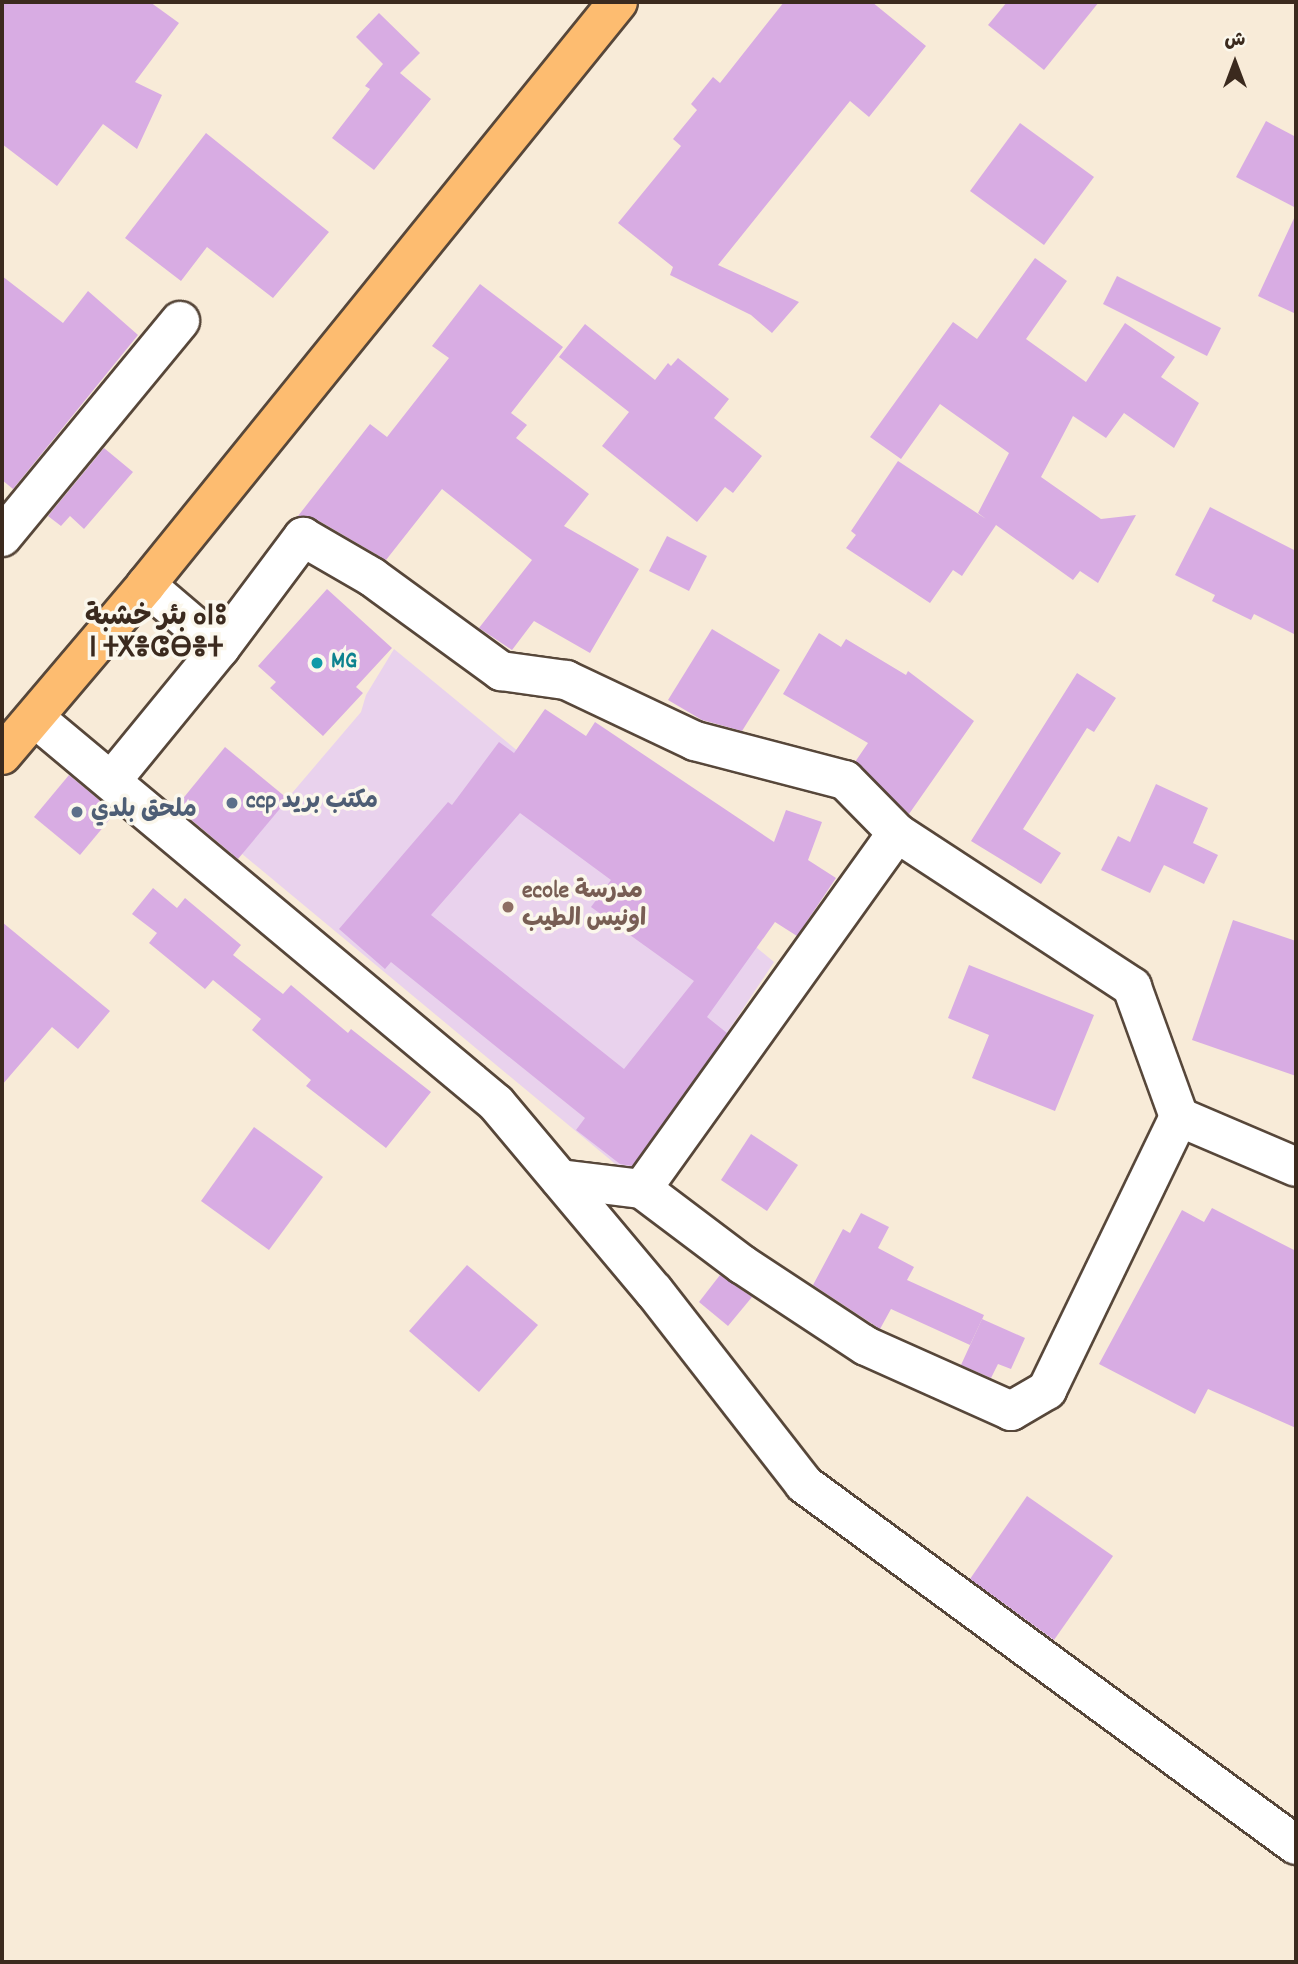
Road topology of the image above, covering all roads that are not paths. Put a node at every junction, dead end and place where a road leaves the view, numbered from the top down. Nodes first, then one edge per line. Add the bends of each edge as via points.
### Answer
1 (618, 2) edge
2 (180, 321) dead end
3 (2, 537) edge
4 (146, 585) junction
5 (220, 648) junction
6 (36, 718) junction
7 (2, 755) edge
8 (111, 780) junction
9 (897, 833) junction
10 (1179, 1117) junction
11 (1296, 1167) edge
12 (561, 1180) junction
13 (642, 1189) junction
14 (1296, 1845) edge

1 - 4 main road
2 - 3 street
4 - 5 street
4 - 6 main road
5 - 8 street
5 - 9 street via 303,537 372,577 501,671 566,680 695,741 845,780
6 - 7 main road
6 - 8 street
8 - 12 street via 496,1103
9 - 10 street via 1132,987
9 - 13 street
10 - 11 street
10 - 13 street via 1046,1390 1011,1411 866,1346 743,1265
12 - 13 street
12 - 14 street via 654,1290 804,1485

